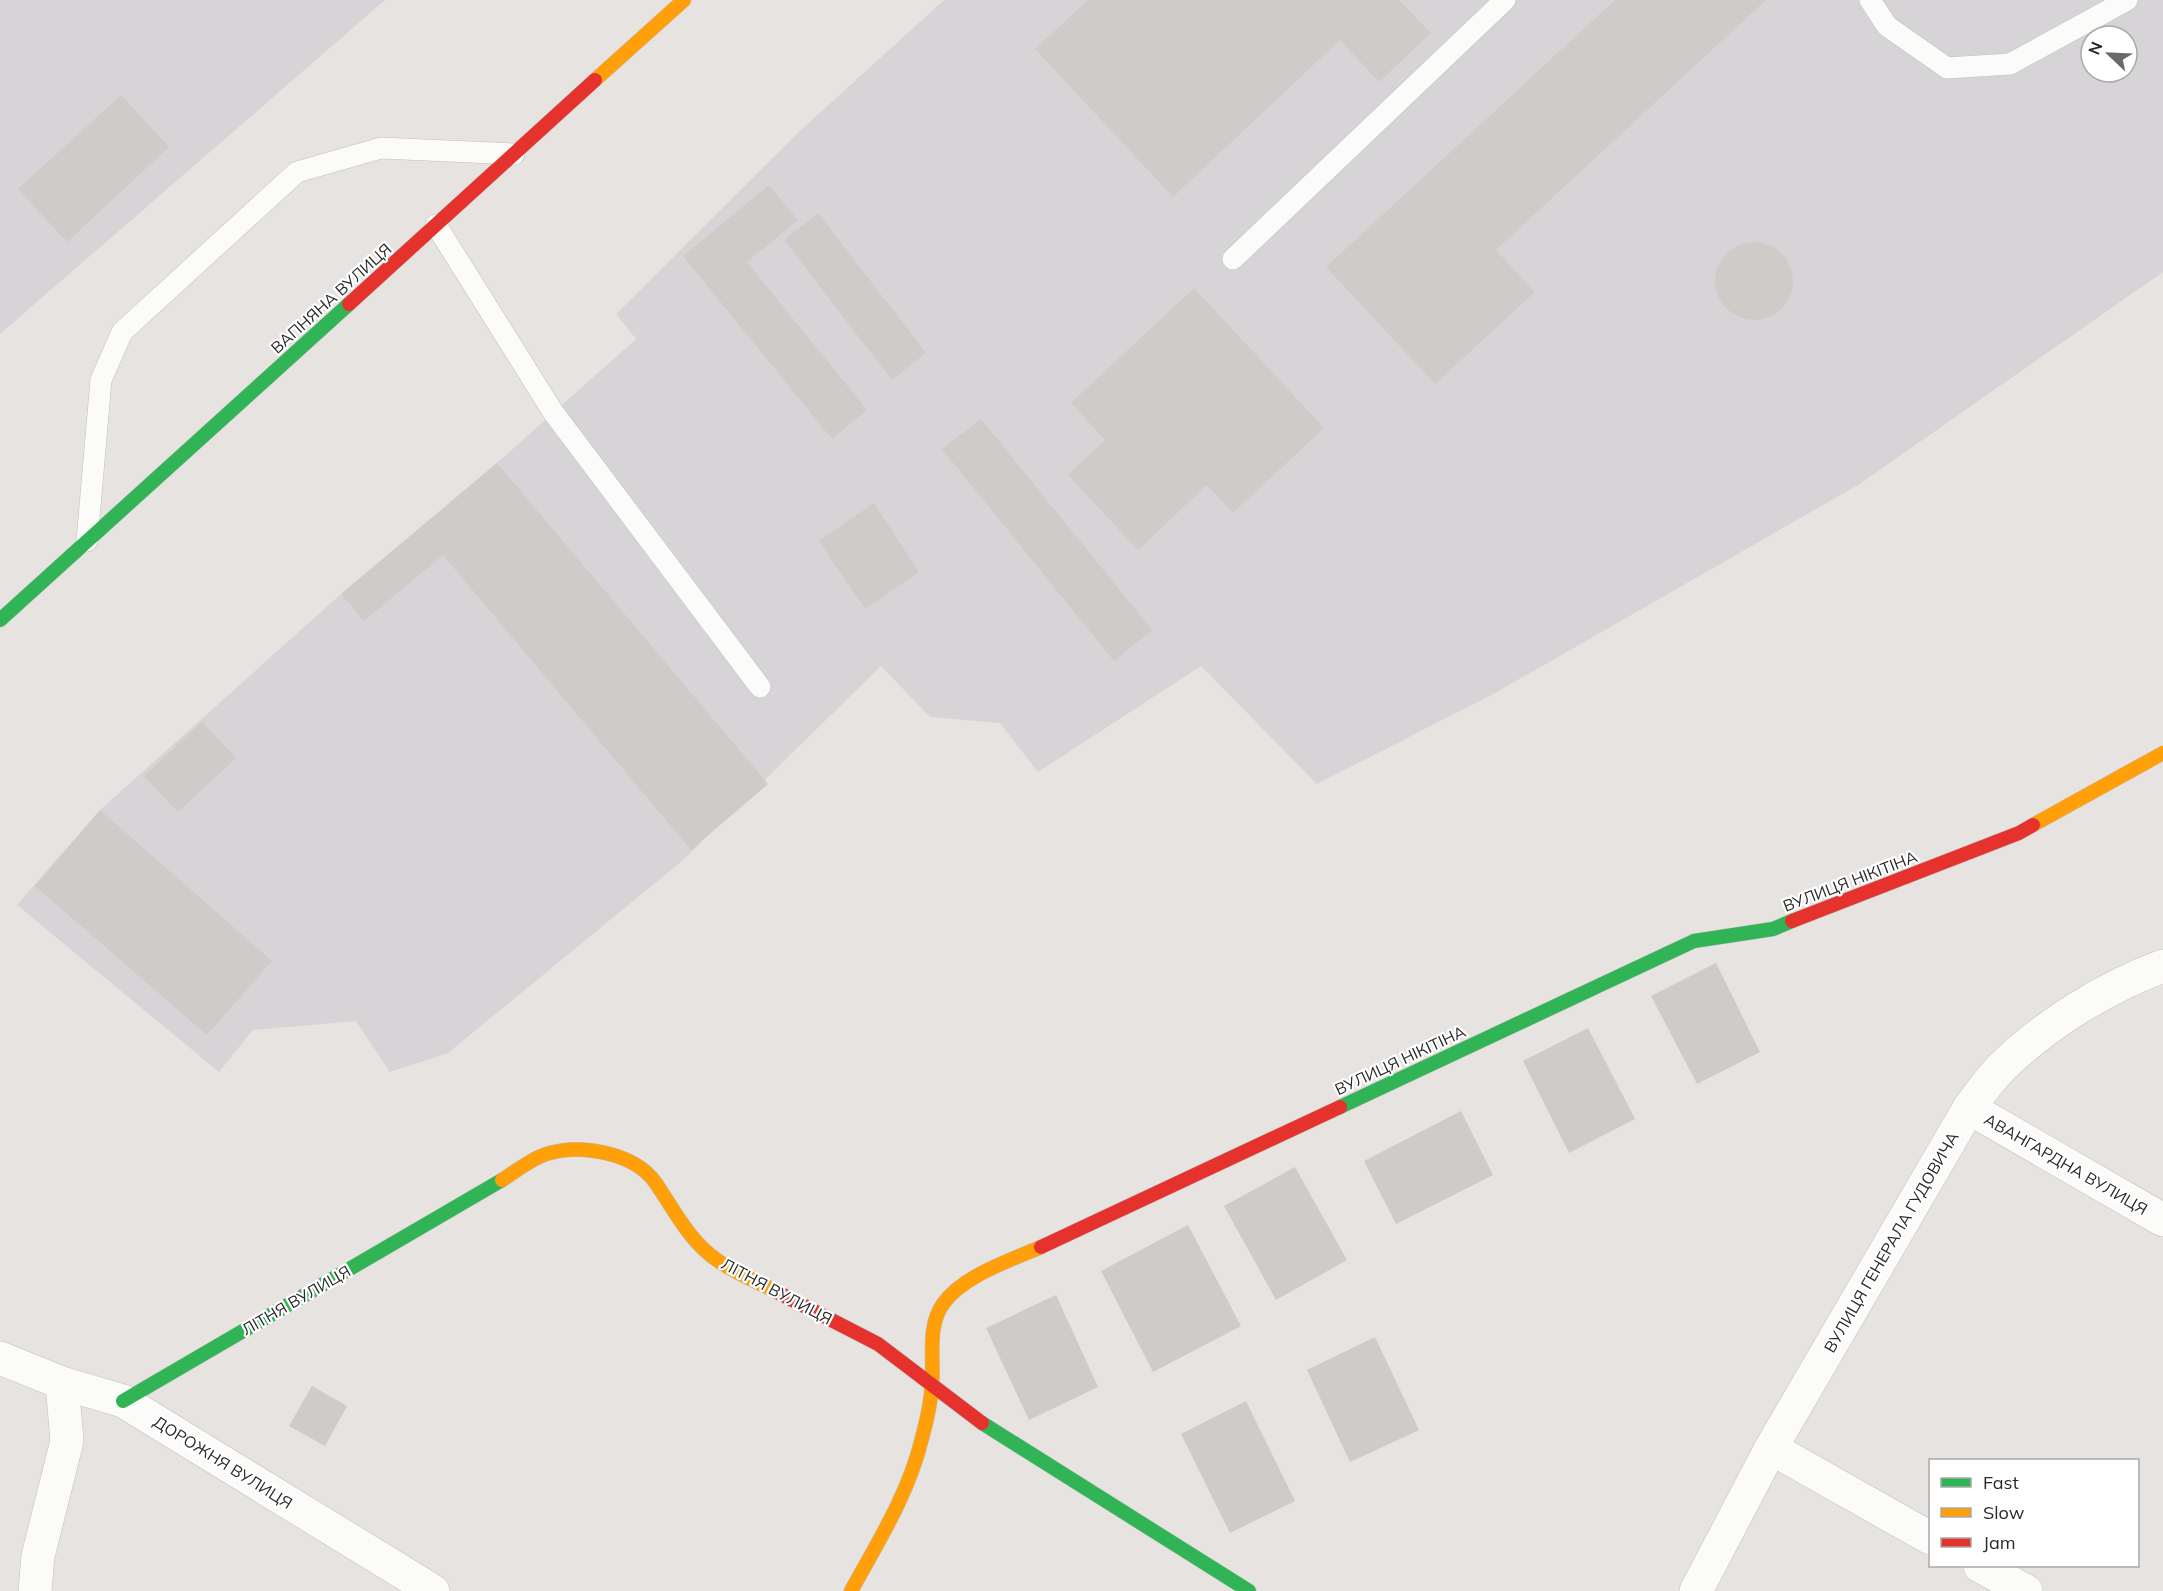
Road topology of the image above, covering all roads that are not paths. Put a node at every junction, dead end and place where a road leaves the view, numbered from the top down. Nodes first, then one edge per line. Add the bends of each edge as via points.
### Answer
1 (684, 0) edge
2 (1505, 0) edge
3 (1870, 0) edge
4 (2127, 0) edge
5 (514, 154) junction
6 (436, 225) junction
7 (1233, 259) dead end
8 (87, 541) junction
9 (0, 620) edge
10 (760, 687) dead end
11 (2163, 753) edge
12 (2163, 966) edge
13 (1969, 1108) junction
14 (2163, 1220) edge
15 (0, 1358) edge
16 (62, 1383) junction
17 (932, 1384) junction
18 (123, 1401) junction
19 (1771, 1448) junction
20 (1929, 1537) edge
21 (1982, 1567) edge
22 (35, 1591) edge
23 (433, 1591) edge
24 (851, 1591) edge
25 (1249, 1591) edge
26 (1696, 1591) edge
27 (2026, 1591) edge

1 - 5 street, ВАПНЯНА ВУЛИЦЯ
2 - 7 lane
3 - 4 lane via 1887,26 1947,68 2010,64
5 - 6 street, ВАПНЯНА ВУЛИЦЯ
5 - 8 lane via 381,148 297,172 122,332 101,380
6 - 8 street, ВАПНЯНА ВУЛИЦЯ
6 - 10 lane via 553,412
8 - 9 street, ВАПНЯНА ВУЛИЦЯ
11 - 17 street, ВУЛИЦЯ НІКІТІНА via 2019,833 1773,929 1694,941 978,1276 954,1292 941,1308 934,1327
12 - 13 street, ВУЛИЦЯ ГЕНЕРАЛА ГУДОВИЧА via 2095,998 2040,1034 1999,1070
13 - 14 street, АВАНГАРДНА ВУЛИЦЯ
13 - 19 street, ВУЛИЦЯ ГЕНЕРАЛА ГУДОВИЧА
15 - 16 street, ДОРОЖНЯ ВУЛИЦЯ
16 - 18 street, ДОРОЖНЯ ВУЛИЦЯ
16 - 22 street via 67,1441 38,1556
17 - 18 street, ЛІТНЯ ВУЛИЦЯ via 878,1344 716,1260 683,1226 653,1179 632,1162 579,1149 548,1153
17 - 24 street, ВУЛИЦЯ НІКІТІНА via 911,1475
17 - 25 street, ЛІТНЯ ВУЛИЦЯ via 988,1428
18 - 23 street, ДОРОЖНЯ ВУЛИЦЯ
19 - 20 street
19 - 26 street, ВУЛИЦЯ ГЕНЕРАЛА ГУДОВИЧА
21 - 27 street

